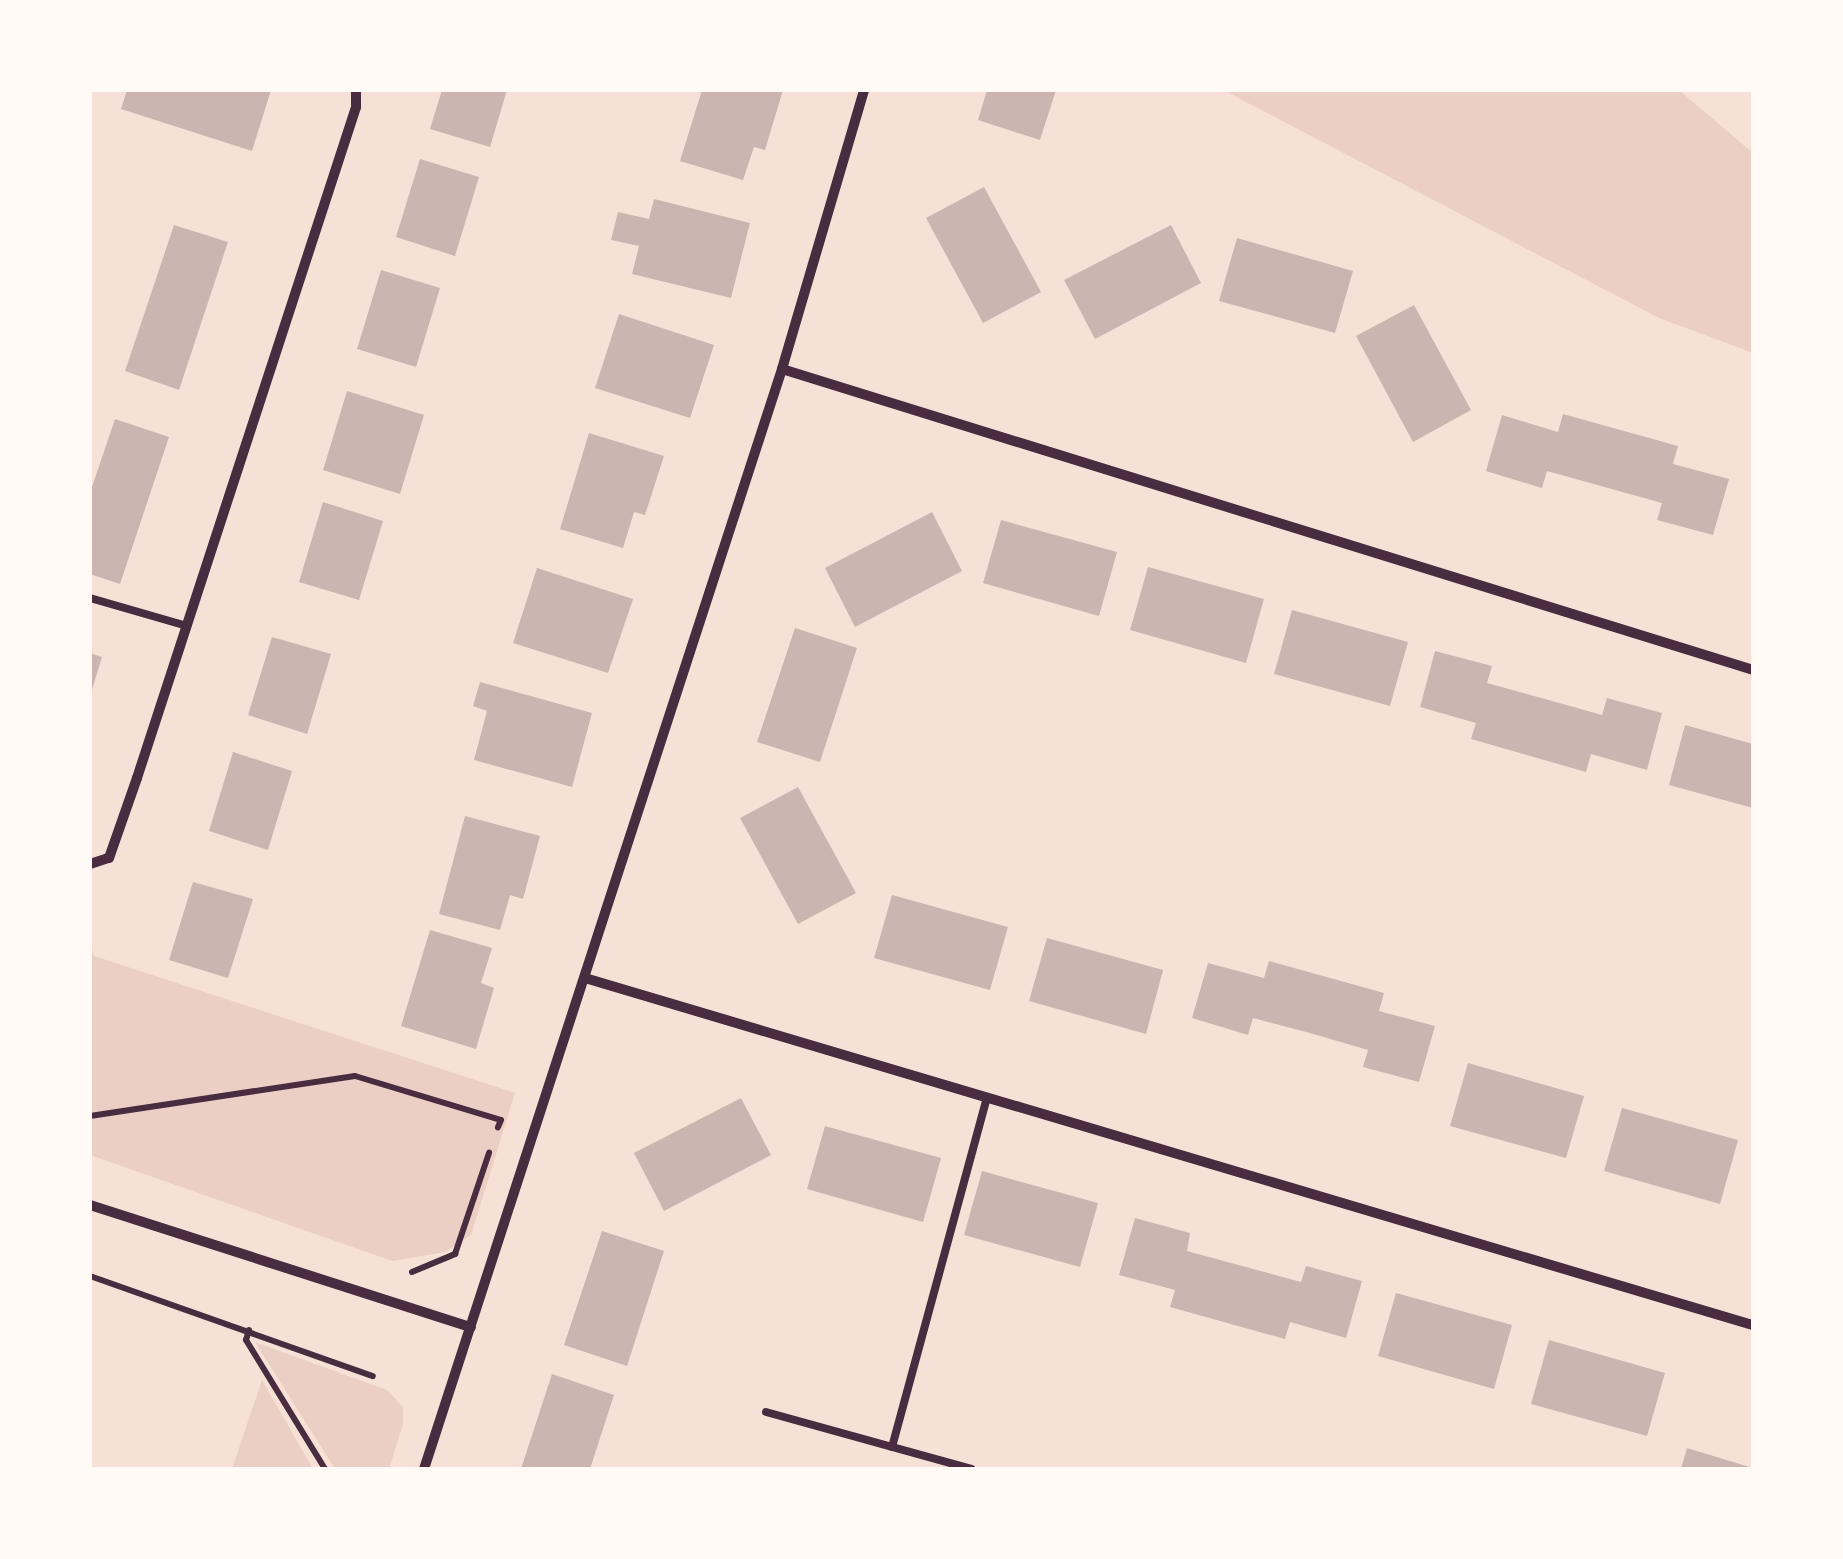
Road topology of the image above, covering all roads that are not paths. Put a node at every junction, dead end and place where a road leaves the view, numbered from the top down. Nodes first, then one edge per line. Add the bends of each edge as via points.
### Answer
1 (356, 90) edge
2 (864, 90) edge
3 (782, 369) junction
4 (90, 598) edge
5 (187, 626) junction
6 (1751, 666) edge
7 (90, 864) edge
8 (585, 978) junction
9 (988, 1098) junction
10 (90, 1205) edge
11 (1753, 1325) edge
12 (470, 1327) junction
13 (766, 1412) dead end
14 (892, 1447) junction
15 (424, 1469) edge
16 (972, 1469) edge

1 - 5 street via 356,107
2 - 3 street
3 - 6 street
3 - 8 street
4 - 5 lane
5 - 7 street via 109,858
8 - 9 street
8 - 12 street
9 - 11 street
9 - 14 lane
10 - 12 street
12 - 15 street
13 - 14 lane
14 - 16 lane

